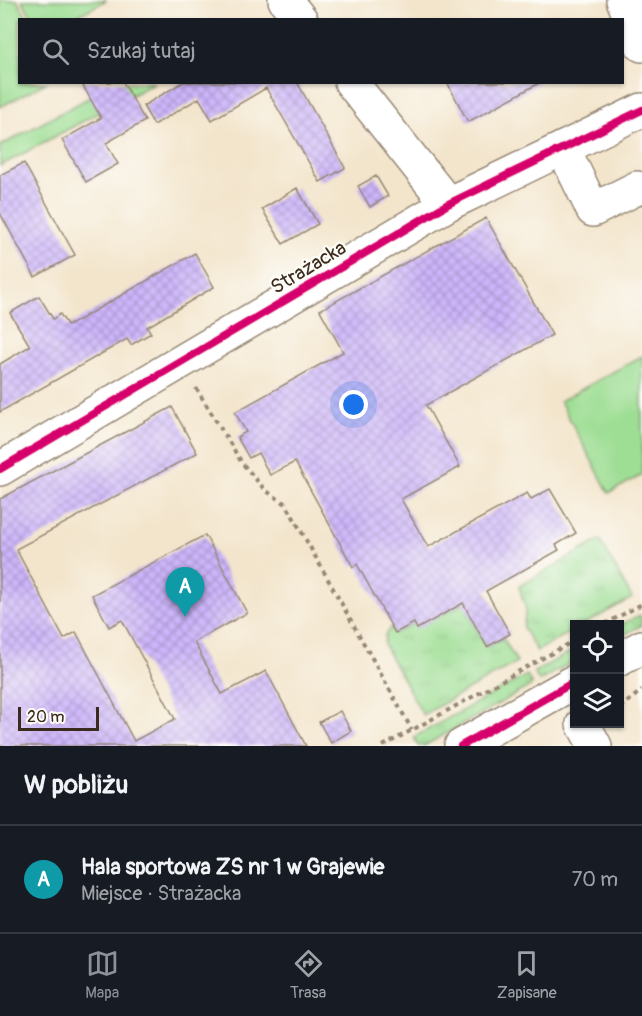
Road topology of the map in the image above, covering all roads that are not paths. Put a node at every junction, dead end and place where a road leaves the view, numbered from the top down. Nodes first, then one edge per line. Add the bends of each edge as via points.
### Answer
1 (285, 0) edge
2 (623, 0) edge
3 (299, 18) edge
4 (642, 45) edge
5 (353, 84) edge
6 (642, 110) edge
7 (563, 148) junction
8 (638, 188) dead end
9 (448, 204) junction
10 (0, 469) edge
11 (642, 647) edge
12 (624, 657) edge
13 (570, 693) edge
14 (586, 728) edge
15 (460, 746) edge
16 (595, 746) edge

1 - 3 street
2 - 4 street
5 - 9 street
6 - 7 street, Strażacka
7 - 8 street via 592,210
7 - 9 street, Strażacka
9 - 10 street, Strażacka
11 - 12 street
13 - 15 street
14 - 16 street

